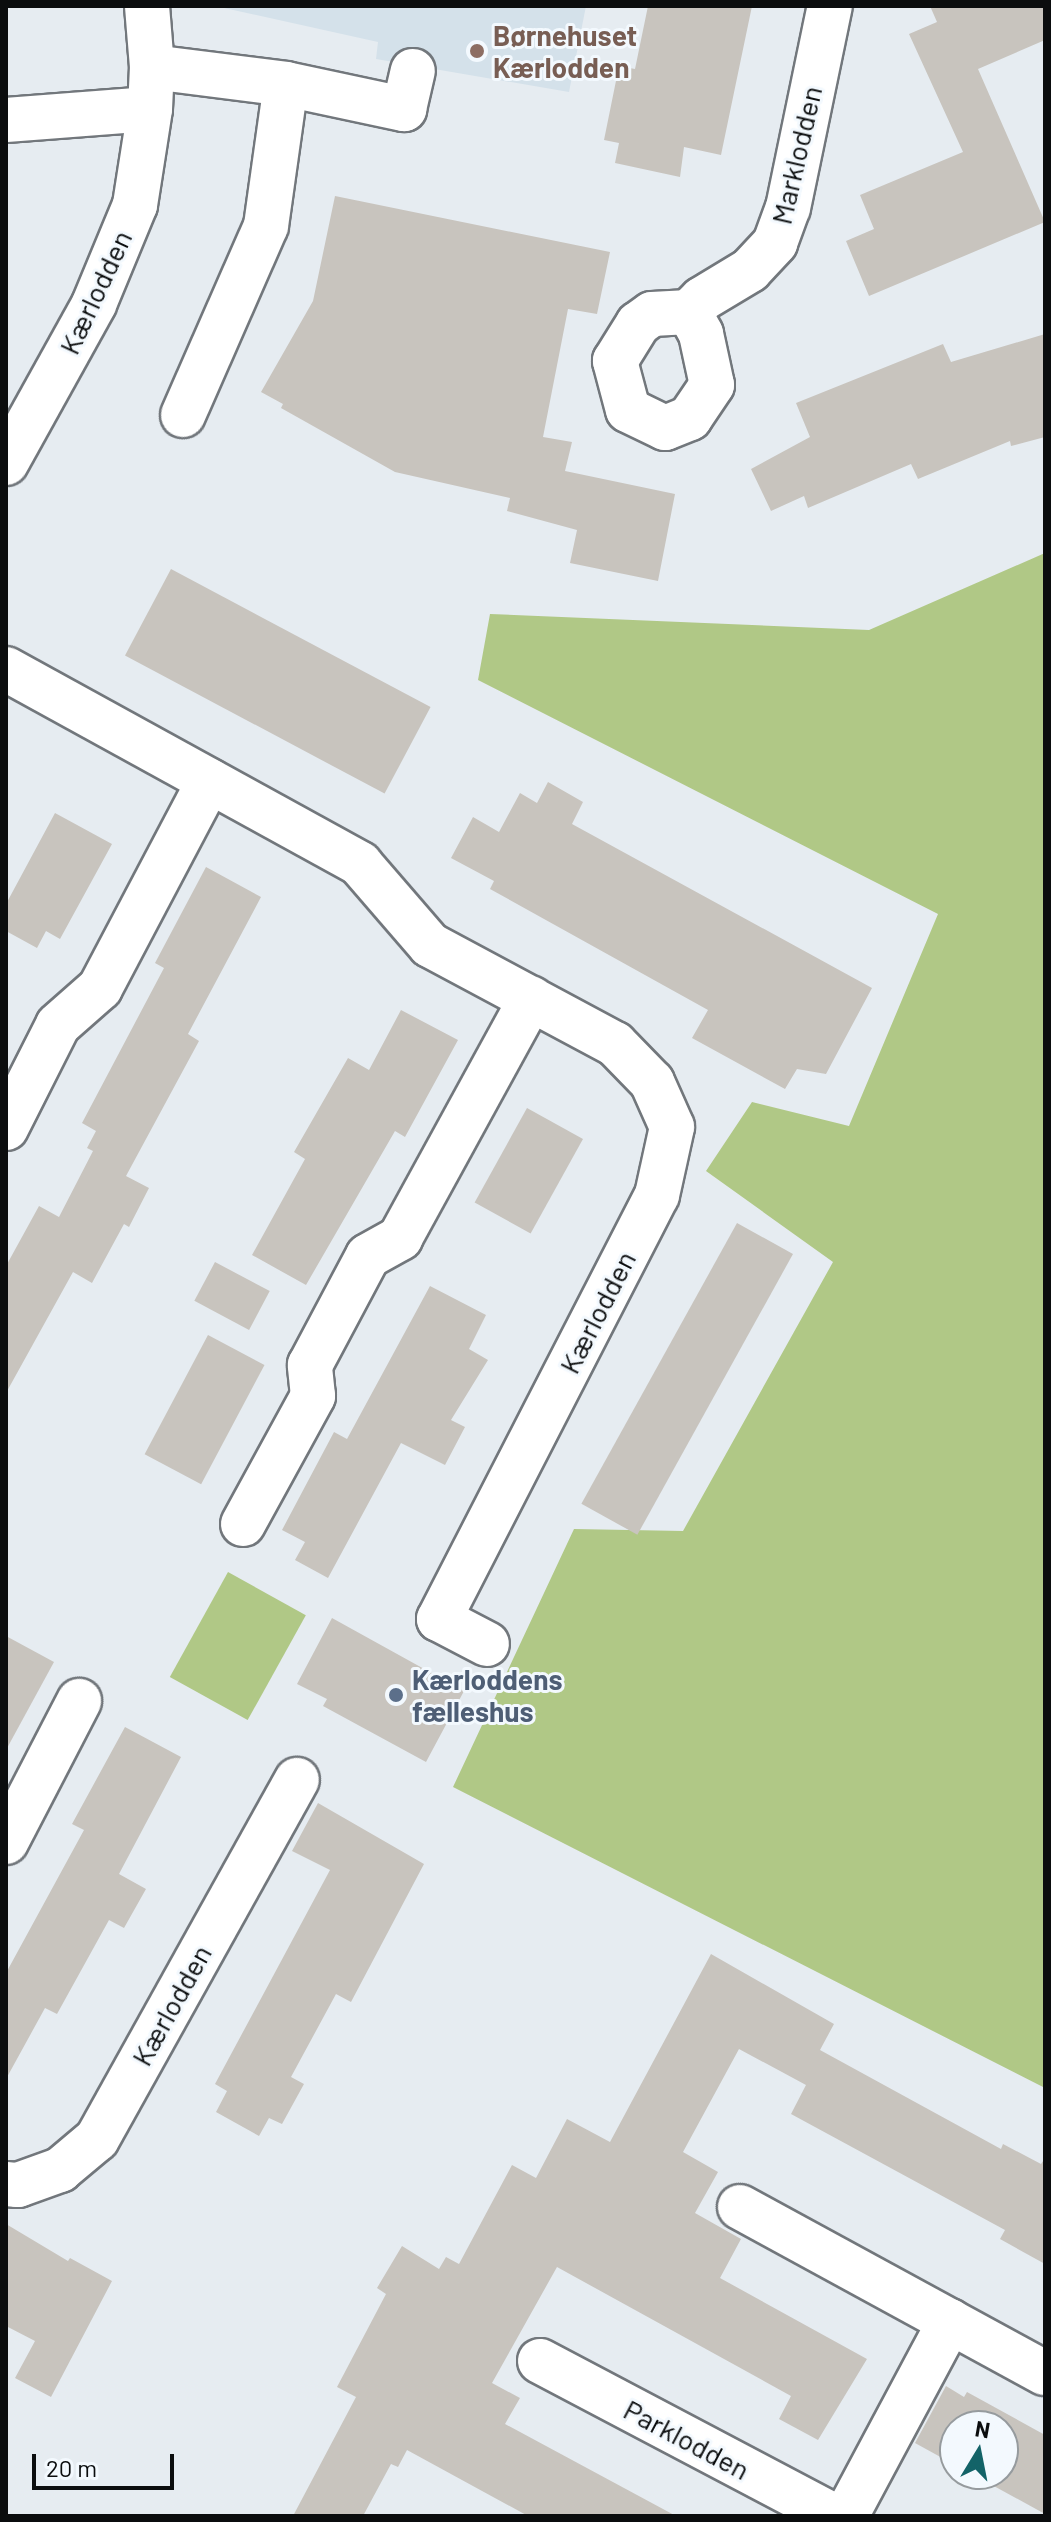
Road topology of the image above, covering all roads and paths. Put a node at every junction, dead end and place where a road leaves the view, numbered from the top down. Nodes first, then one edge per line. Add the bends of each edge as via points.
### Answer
1 (147, 6) edge
2 (830, 6) edge
3 (413, 71) dead end
4 (286, 84) junction
5 (151, 88) junction
6 (6, 120) edge
7 (689, 312) dead end
8 (183, 415) dead end
9 (6, 463) edge
10 (6, 669) edge
11 (209, 781) junction
12 (531, 999) junction
13 (6, 1128) edge
14 (243, 1524) dead end
15 (487, 1644) dead end
16 (79, 1701) dead end
17 (297, 1780) dead end
18 (6, 1842) edge
19 (6, 2184) edge
20 (740, 2207) dead end
21 (950, 2321) junction
22 (540, 2361) dead end
23 (1045, 2373) edge
24 (834, 2516) edge
25 (846, 2516) edge

1 - 5 street, Kærlodden
2 - 7 street, Marklodden via 788,208 775,243 750,270
3 - 4 street via 404,109
4 - 5 street
4 - 8 street via 266,226
5 - 6 street
5 - 9 street, Kærlodden via 135,205 94,304
10 - 11 street, Kærlodden
11 - 12 street, Kærlodden via 360,864 430,945
11 - 13 street via 100,988 58,1025
12 - 14 street via 400,1238 368,1256 310,1365 313,1396
12 - 15 street, Kærlodden via 615,1044 652,1082 672,1127 657,1195 439,1619
16 - 18 street
17 - 19 street, Kærlodden via 97,2139 60,2170
20 - 21 street
21 - 23 street
21 - 25 street
22 - 24 street, Parklodden

